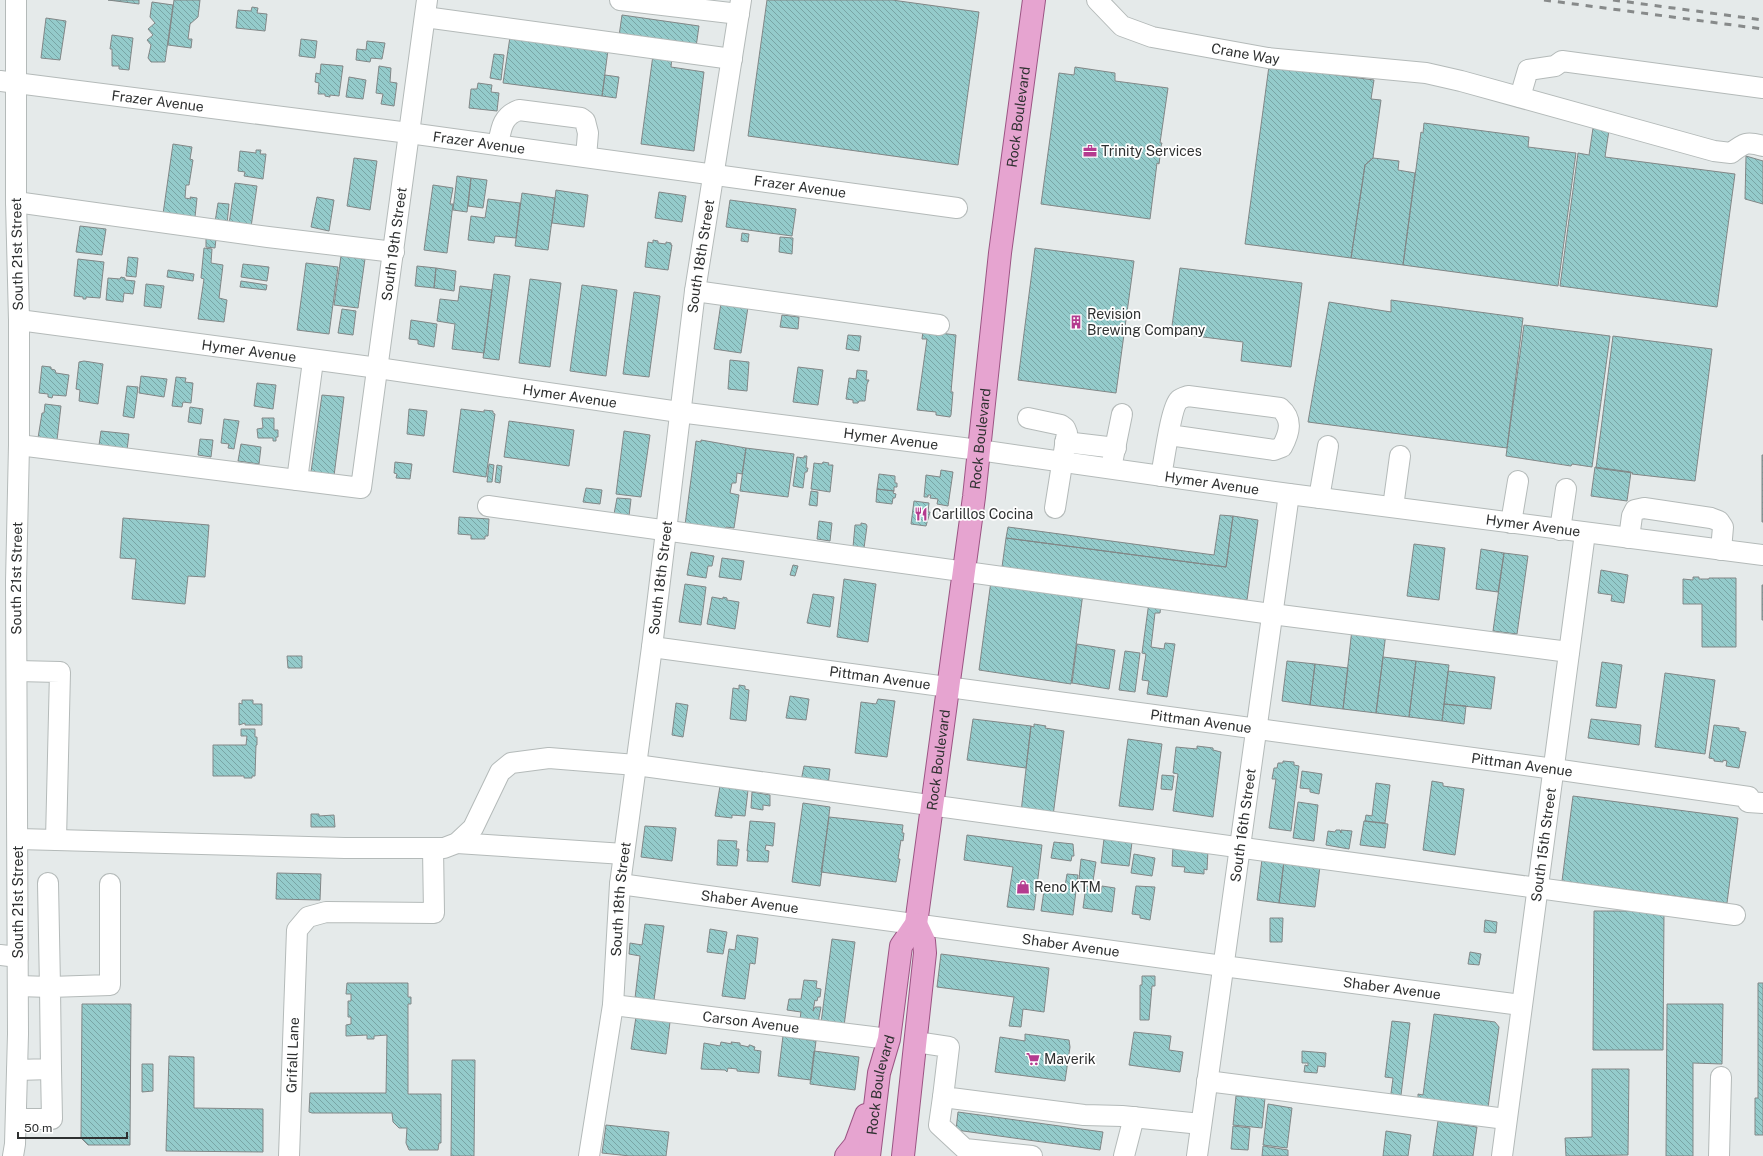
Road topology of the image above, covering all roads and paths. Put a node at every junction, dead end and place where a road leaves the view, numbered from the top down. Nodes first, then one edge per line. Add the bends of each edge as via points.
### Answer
1 (16, 0) edge
2 (620, 0) edge
3 (1034, 0) edge
4 (1096, 0) edge
5 (740, 7) edge
6 (426, 8) edge
7 (732, 59) junction
8 (8, 82) edge
9 (1763, 88) edge
10 (1520, 97) junction
11 (409, 133) junction
12 (498, 145) junction
13 (1763, 146) edge
14 (586, 157) junction
15 (712, 175) junction
16 (16, 202) junction
17 (957, 208) dead end
18 (394, 252) junction
19 (695, 291) junction
20 (19, 320) junction
21 (939, 325) dead end
22 (313, 361) junction
23 (378, 368) junction
24 (679, 412) junction
25 (1122, 414) dead end
26 (1028, 418) dead end
27 (1169, 435) junction
28 (1065, 442) junction
29 (19, 445) junction
30 (1328, 446) dead end
31 (1116, 448) junction
32 (979, 450) junction
33 (1400, 456) dead end
34 (1062, 461) junction
35 (1111, 468) junction
36 (1161, 476) junction
37 (297, 480) junction
38 (1518, 481) dead end
39 (1566, 489) dead end
40 (1289, 494) junction
41 (1318, 498) junction
42 (488, 506) dead end
43 (1393, 507) junction
44 (1055, 508) dead end
45 (1511, 523) junction
46 (665, 530) junction
47 (1560, 530) junction
48 (1585, 533) junction
49 (1629, 538) junction
50 (1721, 550) junction
51 (1763, 555) edge
52 (963, 571) junction
53 (8, 581) edge
54 (1272, 614) junction
55 (652, 647) junction
56 (1569, 652) junction
57 (16, 672) junction
58 (947, 686) junction
59 (9, 722) edge
60 (1256, 730) junction
61 (636, 765) junction
62 (1554, 769) junction
63 (1756, 800) edge
64 (932, 805) junction
65 (18, 839) junction
66 (56, 840) junction
67 (457, 842) junction
68 (1240, 847) junction
69 (433, 848) junction
70 (624, 854) junction
71 (48, 883) dead end
72 (110, 884) dead end
73 (620, 884) junction
74 (1537, 889) junction
75 (1735, 915) dead end
76 (916, 924) junction
77 (9, 956) edge
78 (1223, 966) junction
79 (18, 986) junction
80 (50, 986) junction
81 (613, 1005) junction
82 (1521, 1005) junction
83 (889, 1039) junction
84 (916, 1042) junction
85 (51, 1069) junction
86 (17, 1070) junction
87 (879, 1073) junction
88 (1721, 1077) dead end
89 (1207, 1081) junction
90 (942, 1097) junction
91 (1134, 1117) junction
92 (16, 1119) junction
93 (1506, 1119) junction
94 (1201, 1124) junction
95 (904, 1146) edge
96 (13, 1156) edge
97 (289, 1156) edge
98 (589, 1156) edge
99 (846, 1156) edge
100 (870, 1156) edge
101 (916, 1156) edge
102 (1032, 1156) edge
103 (1124, 1156) edge
104 (1197, 1156) edge
105 (1502, 1156) edge
106 (1719, 1156) edge

1 - 8 street, South 21st Street
2 - 5 street
3 - 32 main road, Rock Boulevard via 1000,253
4 - 10 street, Crane Way via 1122,26 1152,37 1268,58 1426,73
5 - 7 street, South 18th Street
6 - 7 street
6 - 11 street, South 19th Street
7 - 15 street, South 18th Street
8 - 11 street, Frazer Avenue
8 - 16 street, South 21st Street
9 - 10 street via 1562,61 1555,66 1528,70
10 - 13 street, Crane Way via 1714,151 1731,153 1750,142
11 - 12 street, Frazer Avenue
11 - 18 street, South 19th Street
12 - 14 street, Frazer Avenue
12 - 14 street via 503,120 519,110 581,118 585,120 588,133
14 - 15 street, Frazer Avenue
15 - 17 street, Frazer Avenue
15 - 19 street, South 18th Street
16 - 18 street
16 - 20 street, South 21st Street
18 - 23 street, South 19th Street
19 - 21 street
19 - 24 street, South 18th Street
20 - 22 street, Hymer Avenue
20 - 29 street, South 21st Street
22 - 23 street, Hymer Avenue
22 - 37 street
23 - 24 street, Hymer Avenue
23 - 37 street, South 19th Street via 361,488
24 - 32 street, Hymer Avenue
24 - 46 street, South 18th Street
25 - 31 street
26 - 28 street via 1061,425 1067,433
27 - 27 street via 1174,408 1179,400 1188,396 1280,408 1287,414 1289,423 1282,447 1274,450
27 - 36 street
28 - 31 street
28 - 34 street
29 - 37 street
29 - 53 street, South 21st Street
30 - 41 street
31 - 35 street
32 - 34 street, Hymer Avenue
32 - 52 main road, Rock Boulevard
33 - 43 street
34 - 35 street, Hymer Avenue
34 - 44 street
35 - 36 street, Hymer Avenue
36 - 40 street, Hymer Avenue
38 - 45 street
39 - 47 street
40 - 41 street, Hymer Avenue
40 - 54 street, South 16th Street
41 - 43 street, Hymer Avenue
42 - 46 street
43 - 45 street, Hymer Avenue
45 - 47 street, Hymer Avenue
46 - 52 street
46 - 55 street, South 18th Street
47 - 48 street, Hymer Avenue
48 - 49 street, Hymer Avenue
48 - 56 street, South 15th Street
49 - 50 street, Hymer Avenue
49 - 50 street via 1632,516 1635,510 1644,508 1719,521 1723,527
50 - 51 street, Hymer Avenue
52 - 54 street
52 - 58 main road, Rock Boulevard
53 - 57 street, South 21st Street
54 - 56 street
54 - 60 street, South 16th Street
55 - 58 street, Pittman Avenue
55 - 61 street, South 18th Street
56 - 62 street, South 15th Street
57 - 59 street, South 21st Street
57 - 66 street via 60,672
58 - 60 street, Pittman Avenue
58 - 64 main road, Rock Boulevard
59 - 65 street, South 21st Street
60 - 62 street, Pittman Avenue
60 - 68 street, South 16th Street
61 - 64 street
61 - 67 street via 548,758 511,763 500,772 473,828
61 - 70 street, South 18th Street
62 - 63 street, Pittman Avenue
62 - 74 street, South 15th Street
64 - 68 street
64 - 76 main road, Rock Boulevard
65 - 66 street
65 - 77 street, South 21st Street
66 - 69 street
67 - 69 street via 444,848
67 - 70 street
68 - 74 street
68 - 78 street, South 16th Street
69 - 97 street, Grifall Lane via 434,913 326,912 308,917 297,930
70 - 73 street, South 18th Street
71 - 80 street
72 - 80 street via 110,985
73 - 76 street, Shaber Avenue
73 - 81 street, South 18th Street
74 - 75 street
74 - 82 street, South 15th Street
76 - 78 street, Shaber Avenue
76 - 83 main road, Rock Boulevard via 901,946
76 - 84 main road, Rock Boulevard via 924,941 925,953
77 - 79 street, South 21st Street
78 - 82 street, Shaber Avenue
78 - 89 street, South 16th Street
79 - 80 street
79 - 86 street, South 21st Street
80 - 85 street
81 - 83 street, Carson Avenue
81 - 98 street, South 18th Street
82 - 93 street, South 15th Street
83 - 87 main road, Rock Boulevard
84 - 90 street via 949,1047
84 - 95 main road, Rock Boulevard
85 - 86 street
85 - 92 street via 52,1119
86 - 92 street, South 21st Street
87 - 99 main road via 864,1124 855,1145
87 - 100 main road, Rock Boulevard
88 - 106 street
89 - 93 street
89 - 94 street, South 16th Street
90 - 91 street via 1084,1115
90 - 102 street via 939,1126 965,1149
91 - 94 street
91 - 103 street
92 - 96 street, South 21st Street
93 - 105 street, South 15th Street
94 - 104 street, South 16th Street
95 - 101 main road

